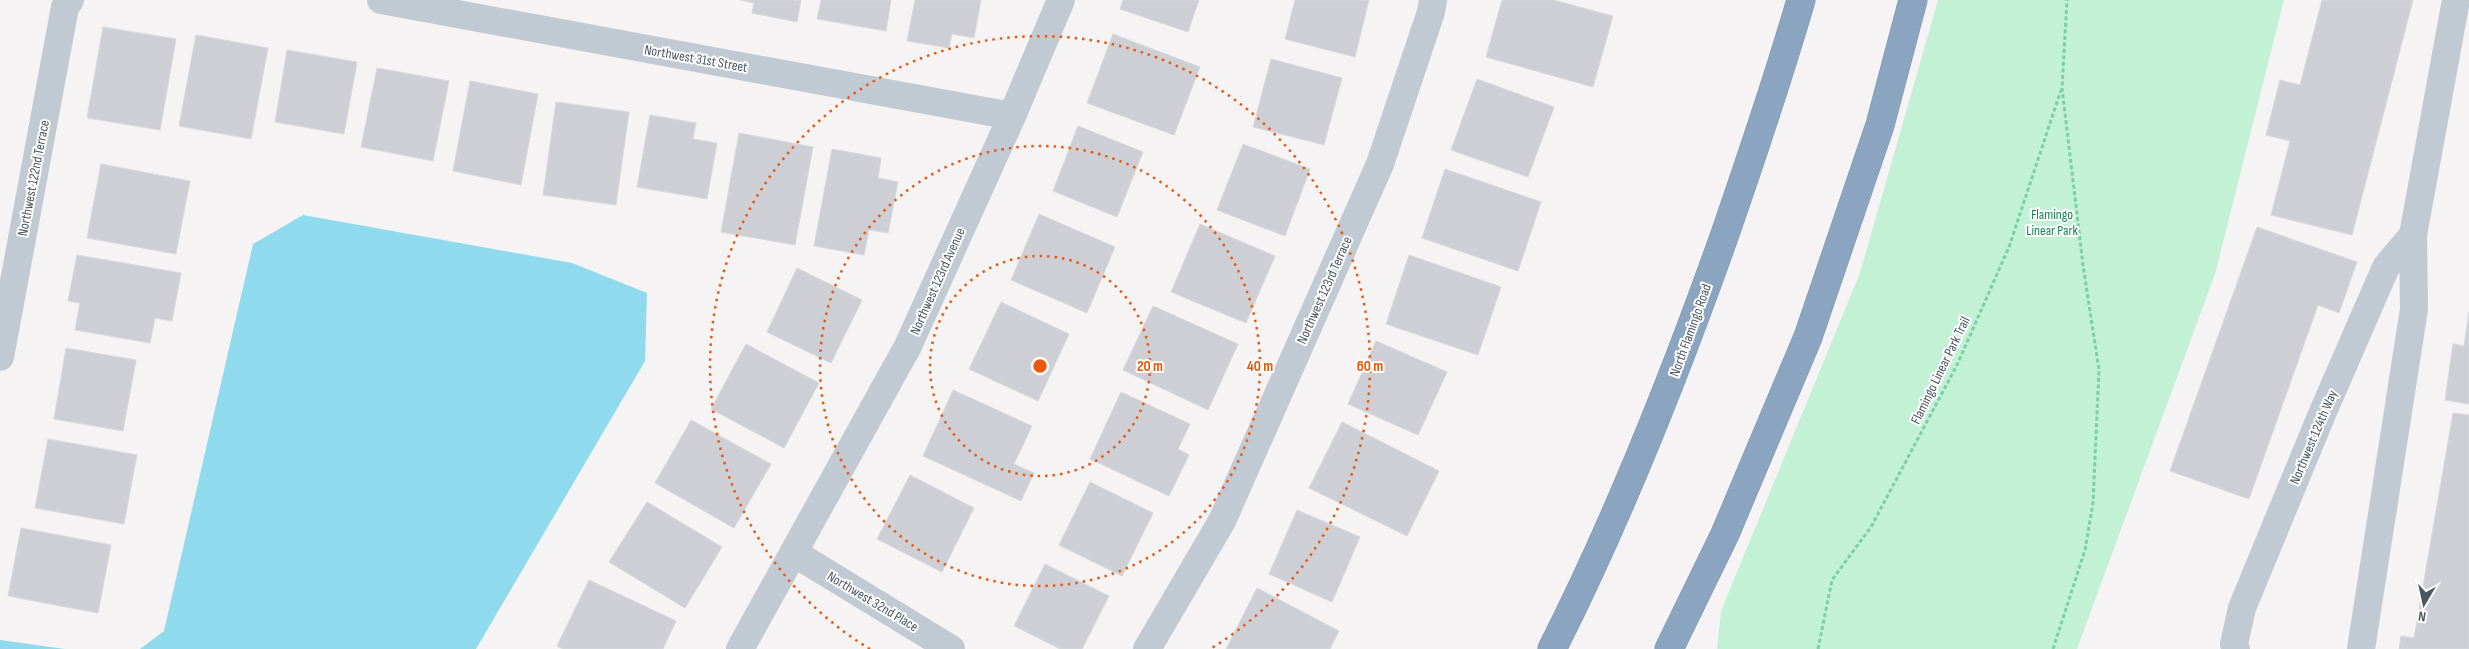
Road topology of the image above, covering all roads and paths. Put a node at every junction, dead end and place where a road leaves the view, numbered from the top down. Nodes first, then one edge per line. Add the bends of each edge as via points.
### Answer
1 (70, 0) edge
2 (381, 0) edge
3 (1061, 0) edge
4 (1433, 0) edge
5 (1801, 0) edge
6 (1913, 0) edge
7 (2067, 0) edge
8 (2456, 0) edge
9 (2062, 88) junction
10 (1012, 116) junction
11 (2413, 235) junction
12 (0, 357) edge
13 (794, 553) junction
14 (740, 649) edge
15 (952, 649) edge
16 (1147, 649) edge
17 (1552, 649) edge
18 (1669, 649) edge
19 (1818, 649) edge
20 (2053, 649) edge
21 (2236, 649) edge
22 (2361, 649) edge

1 - 12 street, Northwest 122nd Terrace via 65,8
2 - 10 street, Northwest 31st Street
3 - 10 street, Northwest 123rd Avenue
4 - 16 street, Northwest 123rd Terrace via 1376,173 1222,521
5 - 17 highway, North Flamingo Road via 1776,87 1688,339 1618,510
6 - 18 highway via 1880,125 1808,336 1725,534
7 - 9 path, Flamingo Linear Park Trail
8 - 11 street, Northwest 124th Way
9 - 19 path, Flamingo Linear Park Trail via 2009,247 1957,365 1885,502 1832,580
9 - 20 path, Flamingo Linear Park Trail via 2099,370 2093,503 2085,550
10 - 13 street, Northwest 123rd Avenue via 908,346
11 - 21 street, Northwest 124th Way via 2386,267 2322,414 2242,608 2234,644
11 - 22 street, Northwest 124th Way via 2414,309
13 - 14 street, Northwest 123rd Avenue
13 - 15 street, Northwest 32nd Place

